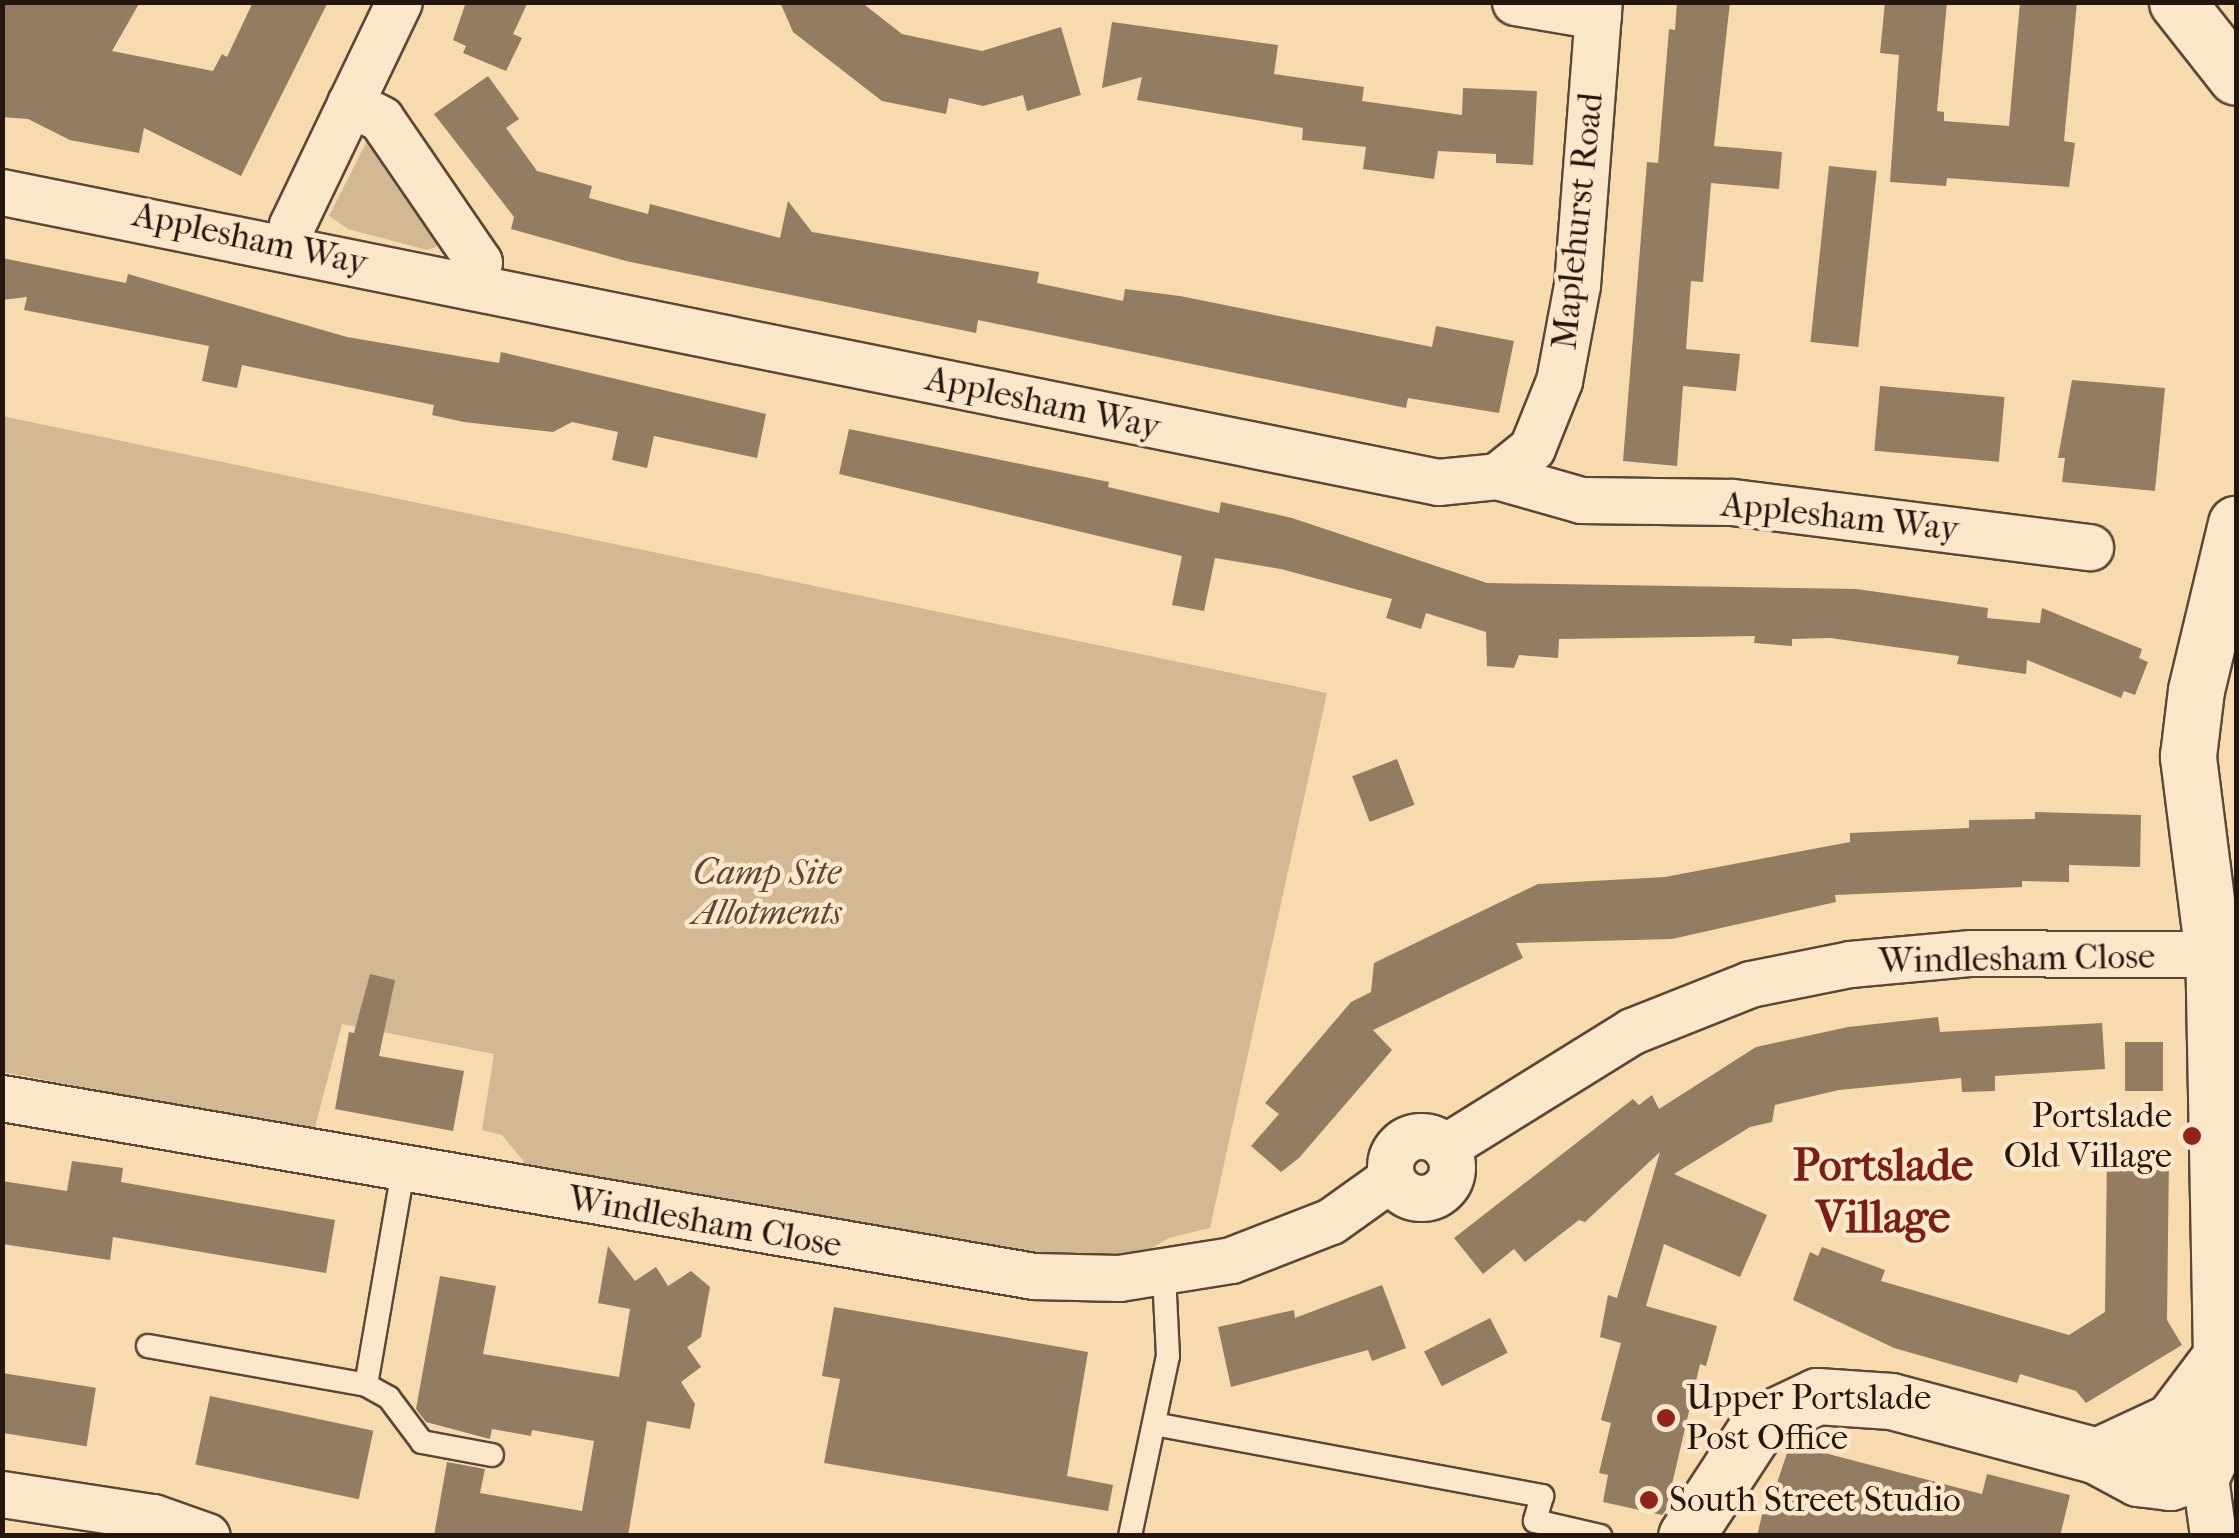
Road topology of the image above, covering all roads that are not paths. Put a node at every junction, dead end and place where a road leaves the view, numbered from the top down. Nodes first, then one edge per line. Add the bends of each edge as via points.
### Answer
1 (400, 2) edge
2 (1515, 2) edge
3 (2177, 2) edge
4 (1599, 9) edge
5 (2236, 78) edge
6 (350, 103) junction
7 (2, 192) edge
8 (288, 247) junction
9 (474, 285) junction
10 (1497, 476) junction
11 (2236, 525) edge
12 (2090, 547) dead end
13 (2225, 955) edge
14 (2, 1098) edge
15 (403, 1170) junction
16 (1164, 1273) junction
17 (148, 1346) dead end
18 (2221, 1356) junction
19 (366, 1385) junction
20 (2172, 1422) junction
21 (1154, 1424) junction
22 (492, 1455) dead end
23 (2097, 1456) junction
24 (2220, 1470) edge
25 (2, 1494) edge
26 (206, 1536) edge
27 (1130, 1536) edge
28 (1600, 1536) edge
29 (1686, 1536) edge
30 (2213, 1536) edge

1 - 6 street
2 - 4 street
3 - 5 street
4 - 10 street, Maplehurst Road via 1577,285 1559,380 1532,448
6 - 8 street via 292,225
6 - 9 street via 381,120 479,262
7 - 8 street, Applesham Way
8 - 9 street, Applesham Way
9 - 10 street, Applesham Way via 1438,482
10 - 12 street, Applesham Way via 1581,500 1732,502
11 - 13 street via 2196,690 2188,756
13 - 16 street, Windlesham Close via 1972,953 1850,964 1750,984 1632,1031 1445,1147 1429,1137 1402,1142 1391,1159 1391,1178 1331,1221 1231,1260
13 - 18 street
14 - 15 street, Windlesham Close
15 - 16 street, Windlesham Close via 988,1270 1074,1278
15 - 19 lane
16 - 21 lane via 1168,1356
17 - 19 lane
18 - 20 street
18 - 24 street via 2228,1394
19 - 22 lane via 389,1398 422,1442
20 - 23 street
20 - 24 street
21 - 27 lane
21 - 28 lane via 1542,1496 1536,1521
23 - 24 street via 2138,1478 2170,1482
23 - 29 street via 1891,1401 1817,1396 1760,1424
24 - 30 street
25 - 26 street via 153,1517

